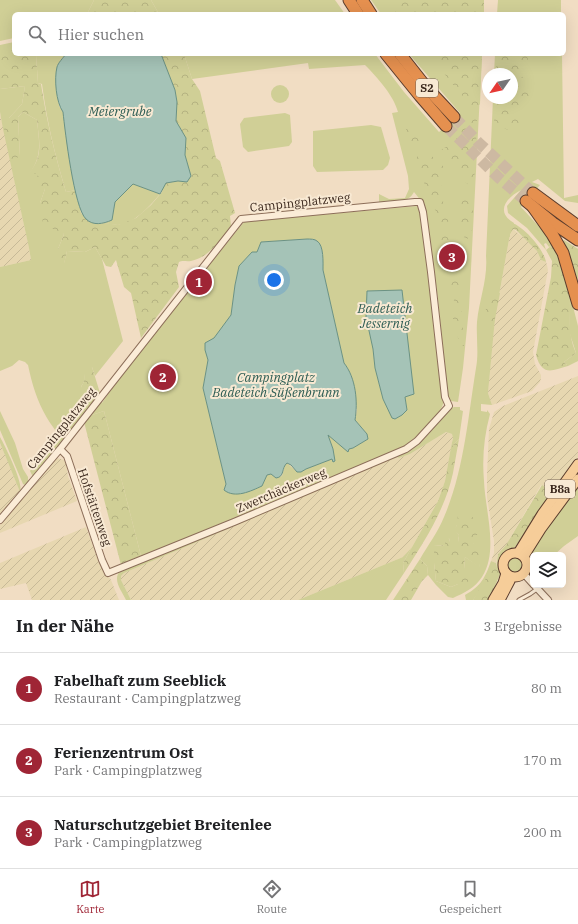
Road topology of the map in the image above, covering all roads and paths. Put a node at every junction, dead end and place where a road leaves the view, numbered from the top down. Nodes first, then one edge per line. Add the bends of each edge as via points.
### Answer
1 (349, 0) edge
2 (362, 0) edge
3 (357, 12) edge
4 (370, 12) edge
5 (388, 56) edge
6 (402, 56) edge
7 (454, 117) tunnel mouth
8 (446, 126) tunnel mouth
9 (531, 201) junction
10 (578, 226) edge
11 (578, 240) edge
12 (578, 304) edge
13 (449, 406) joint
14 (60, 449) junction
15 (578, 464) edge
16 (578, 479) edge
17 (0, 520) edge
18 (521, 555) junction
19 (108, 573) joint
20 (524, 574) junction
21 (510, 575) junction
22 (530, 581) edge
23 (534, 588) edge
24 (537, 588) edge
25 (493, 600) edge
26 (500, 600) edge
27 (519, 600) edge
28 (548, 600) edge

1 - 3 highway
2 - 4 highway
5 - 8 highway, S2
6 - 7 highway, S2
9 - 10 highway
9 - 11 highway
9 - 12 highway via 563,253
13 - 14 street, Campingplatzweg via 445,397 431,272 420,202 241,219
13 - 19 street, Zwerchäckerweg via 417,441 406,449
14 - 17 street, Campingplatzweg
14 - 19 street, Hofstättenweg via 67,456
15 - 18 main road, B8a via 542,514
16 - 18 main road, B8a
18 - 20 main road via 527,563
18 - 21 main road via 510,554 505,559 503,566
20 - 21 main road via 519,577
20 - 22 street
21 - 25 main road
21 - 26 main road
23 - 27 lane via 530,594
24 - 28 street

